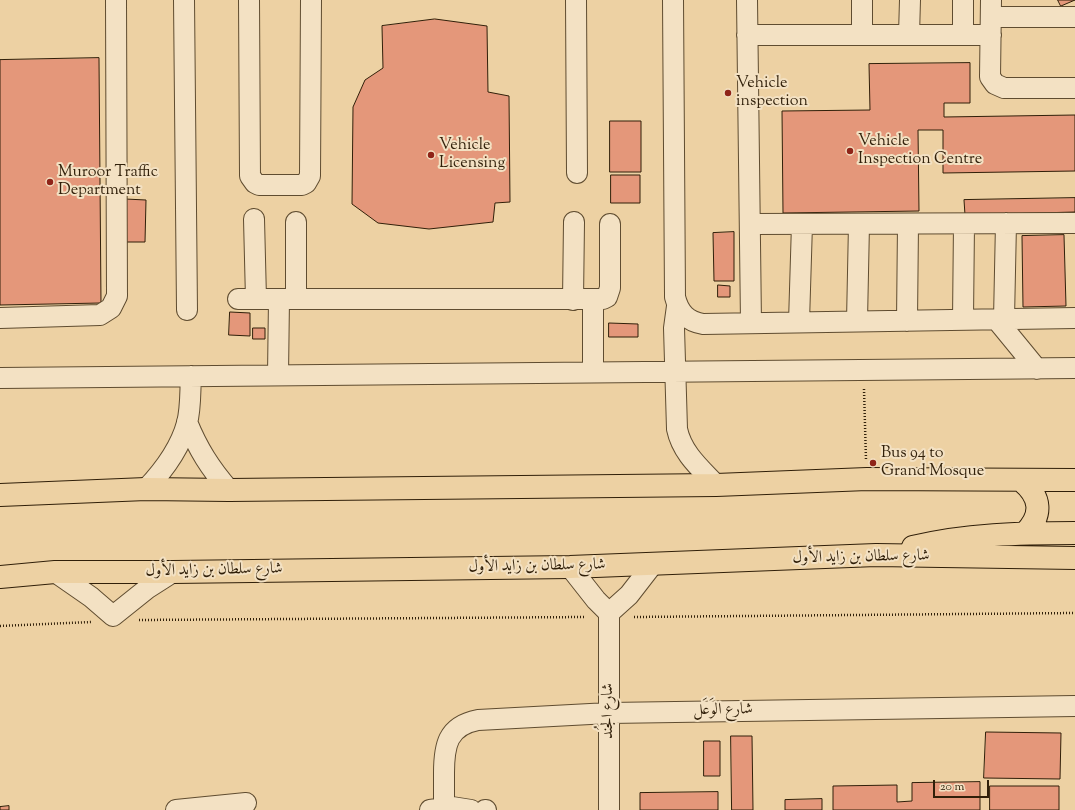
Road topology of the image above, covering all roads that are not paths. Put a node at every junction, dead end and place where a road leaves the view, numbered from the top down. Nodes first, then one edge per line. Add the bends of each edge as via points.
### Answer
1 (116, 0) edge
2 (184, 0) edge
3 (249, 0) edge
4 (311, 0) edge
5 (576, 0) edge
6 (673, 0) edge
7 (747, 0) edge
8 (862, 0) edge
9 (910, 0) edge
10 (963, 0) edge
11 (1075, 17) edge
12 (991, 18) edge
13 (747, 35) junction
14 (862, 35) junction
15 (909, 35) junction
16 (963, 35) junction
17 (1075, 88) edge
18 (577, 173) dead end
19 (254, 219) dead end
20 (296, 222) dead end
21 (574, 222) dead end
22 (1006, 223) junction
23 (1075, 223) edge
24 (610, 224) dead end
25 (751, 224) junction
26 (802, 224) junction
27 (859, 224) junction
28 (908, 224) junction
29 (964, 224) junction
30 (287, 299) junction
31 (574, 300) junction
32 (593, 300) junction
33 (677, 306) junction
34 (187, 310) dead end
35 (0, 318) edge
36 (1075, 318) edge
37 (962, 319) junction
38 (1000, 319) junction
39 (907, 320) junction
40 (857, 321) junction
41 (799, 322) junction
42 (751, 323) junction
43 (1075, 368) edge
44 (1037, 369) junction
45 (594, 372) junction
46 (675, 372) junction
47 (278, 375) junction
48 (191, 376) junction
49 (0, 378) edge
50 (187, 422) junction
51 (1075, 480) edge
52 (1022, 481) junction
53 (716, 485) junction
54 (146, 489) junction
55 (229, 490) junction
56 (66, 491) junction
57 (0, 495) edge
58 (0, 511) edge
59 (1025, 533) junction
60 (1075, 533) edge
61 (876, 555) junction
62 (1075, 558) edge
63 (0, 560) edge
64 (653, 564) junction
65 (570, 567) junction
66 (55, 572) junction
67 (173, 572) junction
68 (0, 577) edge
69 (609, 613) junction
70 (1075, 706) edge
71 (609, 712) junction
72 (246, 803) dead end
73 (437, 809) edge
74 (181, 810) edge
75 (471, 810) edge
76 (609, 810) edge

1 - 35 street via 117,296 111,308 100,315
2 - 34 street
3 - 4 street via 250,176 259,185 297,186 306,183 310,176
5 - 18 street
6 - 33 street
7 - 13 street
8 - 14 street
9 - 15 street
10 - 16 street
11 - 12 street
12 - 16 street
12 - 17 street via 990,76 995,84 1004,88
13 - 14 street
13 - 25 street
14 - 15 street
15 - 16 street
19 - 30 street via 247,299
20 - 30 street
21 - 31 street
22 - 23 street
22 - 29 street
22 - 38 street
24 - 32 street via 609,292 607,297
25 - 26 street
25 - 42 street
26 - 27 street
26 - 41 street
27 - 28 street
27 - 40 street
28 - 29 street
28 - 39 street
29 - 37 street
30 - 31 street
30 - 47 street
31 - 32 street
32 - 45 street
33 - 42 street via 687,319 695,323
33 - 46 street via 674,328
36 - 38 street
37 - 38 street
37 - 39 street
38 - 44 street
39 - 40 street
40 - 41 street
41 - 42 street
43 - 44 street
44 - 46 street
45 - 46 street
45 - 47 street
46 - 53 street via 679,438 687,454
47 - 48 street
48 - 49 street
48 - 50 street
50 - 54 street via 172,458
50 - 55 street via 204,458
51 - 52 main road
52 - 53 main road via 867,479
52 - 59 main road via 1036,496 1038,506 1033,526
53 - 55 main road
54 - 55 main road
54 - 56 main road
56 - 57 main road
56 - 58 main road
59 - 60 main road
59 - 61 main road via 941,541
61 - 62 main road, شارع سلطان بن زايد الأول
61 - 64 main road, شارع سلطان بن زايد الأول
63 - 66 main road
64 - 65 main road, شارع سلطان بن زايد الأول
64 - 69 street via 629,595
65 - 67 main road, شارع سلطان بن زايد الأول
65 - 69 street
66 - 67 main road, شارع سلطان بن زايد الأول
66 - 67 street via 113,616
66 - 68 main road, شارع سلطان بن زايد الأول
69 - 71 street, شارع الجُند
70 - 71 street, شارع الوَعَل
71 - 73 street, شارع الوَعَل via 478,720 462,724 450,736 446,745
71 - 76 street, شارع الجُند
72 - 74 street
73 - 75 street via 452,807

